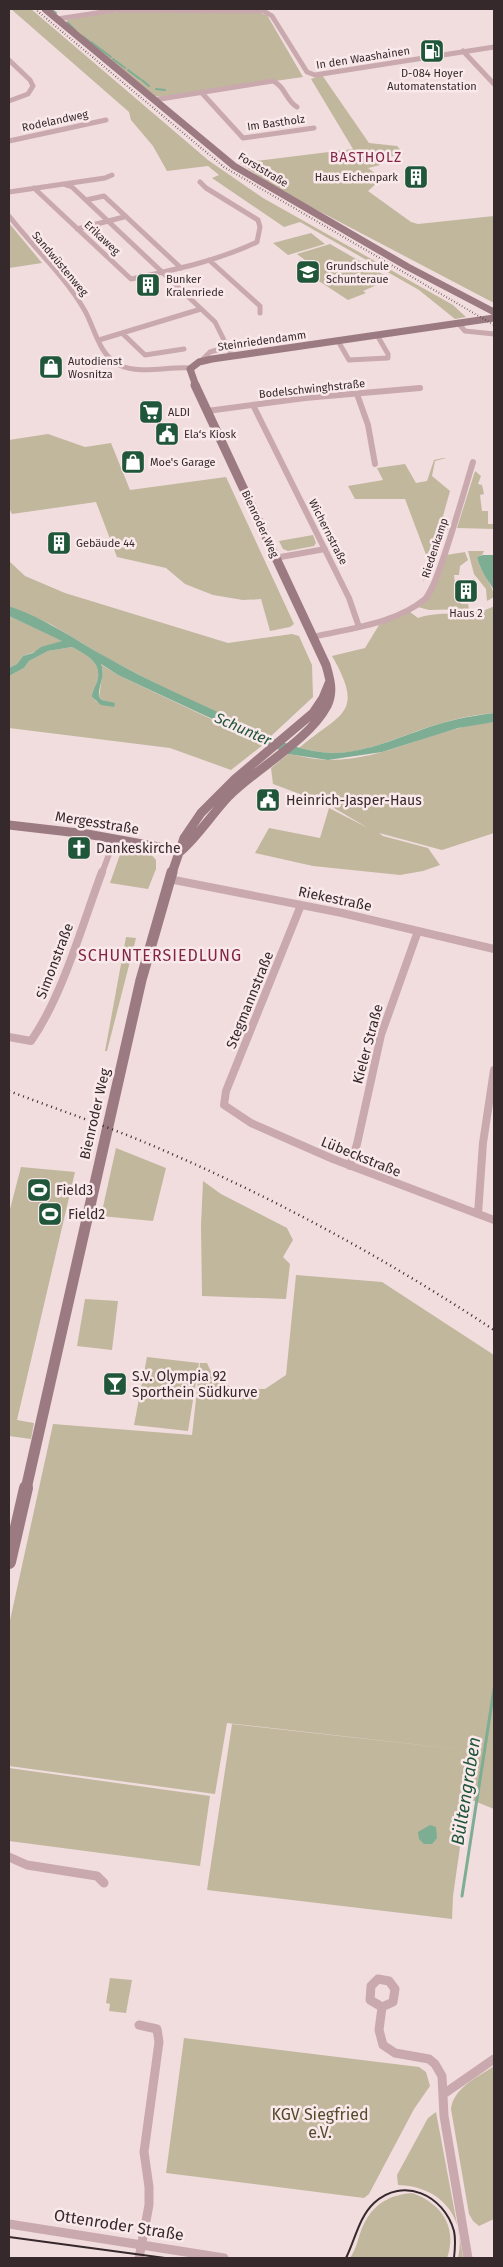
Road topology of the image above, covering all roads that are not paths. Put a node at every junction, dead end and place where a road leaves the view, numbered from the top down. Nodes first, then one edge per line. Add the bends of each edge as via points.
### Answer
1 (45, 9) edge
2 (58, 19) junction
3 (494, 46) edge
4 (464, 51) junction
5 (9, 60) edge
6 (494, 84) edge
7 (202, 92) junction
8 (154, 100) junction
9 (9, 101) edge
10 (296, 107) dead end
11 (106, 120) dead end
12 (314, 128) dead end
13 (9, 141) edge
14 (112, 175) dead end
15 (81, 181) junction
16 (200, 182) dead end
17 (63, 184) junction
18 (53, 186) junction
19 (34, 188) junction
20 (9, 192) edge
21 (86, 200) junction
22 (9, 216) edge
23 (124, 217) junction
24 (108, 221) junction
25 (77, 229) junction
26 (153, 243) junction
27 (136, 247) junction
28 (209, 260) junction
29 (181, 268) junction
30 (164, 273) junction
31 (201, 309) junction
32 (260, 312) dead end
33 (494, 312) edge
34 (494, 318) edge
35 (458, 324) junction
36 (122, 333) junction
37 (494, 334) edge
38 (377, 336) junction
39 (99, 340) junction
40 (338, 341) junction
41 (228, 347) junction
42 (184, 349) dead end
43 (232, 356) junction
44 (201, 361) junction
45 (191, 368) junction
46 (420, 388) dead end
47 (357, 394) junction
48 (253, 405) junction
49 (207, 411) junction
50 (473, 462) dead end
51 (375, 464) dead end
52 (325, 549) junction
53 (275, 558) junction
54 (359, 627) junction
55 (313, 637) junction
56 (9, 825) edge
57 (116, 838) junction
58 (181, 851) junction
59 (169, 879) junction
60 (301, 905) junction
61 (418, 931) junction
62 (494, 949) edge
63 (9, 1037) edge
64 (494, 1070) edge
65 (224, 1105) joint
66 (350, 1166) junction
67 (478, 1214) junction
68 (494, 1220) edge
69 (9, 1562) edge
70 (9, 1857) edge
71 (104, 1883) dead end
72 (382, 2006) dead end
73 (139, 2025) dead end
74 (494, 2059) edge
75 (445, 2093) junction
76 (9, 2224) edge
77 (141, 2245) junction
78 (139, 2258) edge
79 (224, 2258) edge
80 (468, 2258) edge

1 - 2 main road, Forststraße
2 - 4 street, In den Waashainen via 116,10 264,11 272,16 301,65 311,74
2 - 8 main road, Forststraße
3 - 4 street, In den Waashainen
4 - 6 street
5 - 9 street via 33,86 28,94
7 - 8 street, Im Bastholz
7 - 10 street, Im Bastholz via 275,81
7 - 12 street, Im Bastholz via 243,138
8 - 33 main road, Forststraße via 247,174 408,267
11 - 13 street, Rodelandweg
14 - 15 street
15 - 17 street
15 - 18 street
16 - 28 street via 255,217 260,227 258,240 252,246
17 - 18 street
17 - 21 street via 72,187
18 - 19 street
19 - 20 street
19 - 25 street, Erikaweg
21 - 23 street via 104,196
21 - 24 street
22 - 39 street, Sandwüstenweg via 75,296
23 - 24 street
23 - 26 street
24 - 25 street
24 - 27 street
25 - 30 street, Erikaweg via 131,279
26 - 27 street
26 - 29 street
27 - 30 street
28 - 29 street
28 - 32 street via 260,306
29 - 30 street
30 - 31 street
31 - 36 street
31 - 41 street via 215,322
34 - 35 main road, Steinriedendamm
35 - 37 street via 465,331
35 - 38 main road, Steinriedendamm
36 - 39 street
36 - 42 street via 145,355
38 - 40 main road, Steinriedendamm
38 - 40 street via 388,358 349,360
39 - 45 street, Sandwüstenweg via 106,356 124,366
40 - 43 main road, Steinriedendamm
41 - 43 street
41 - 44 street via 210,352
43 - 44 main road, Steinriedendamm
44 - 45 main road, Steinriedendamm
45 - 49 main road, Bienroder Weg via 191,376
46 - 47 street, Bodelschwinghstraße
47 - 48 street, Bodelschwinghstraße
47 - 51 street via 368,425
48 - 49 street, Bodelschwinghstraße
48 - 52 street, Wichernstraße
49 - 53 main road, Bienroder Weg
50 - 54 street, Riedenkamp via 427,598 401,614
52 - 53 street
52 - 54 street, Wichernstraße via 355,610
53 - 55 main road, Bienroder Weg
54 - 55 street
55 - 58 main road, Bienroder Weg via 330,681 331,696 327,707 317,720 298,731 264,760
56 - 57 main road, Mergesstraße
57 - 58 main road, Mergesstraße
57 - 63 street, Simonstraße via 42,1025 31,1041
58 - 59 main road, Bienroder Weg
59 - 60 street, Riekestraße
59 - 69 main road, Bienroder Weg via 141,980
60 - 61 street, Riekestraße
60 - 65 street, Stegmannstraße via 226,1091
61 - 62 street, Riekestraße
61 - 66 street, Kieler Straße via 382,1035 358,1144
64 - 67 street via 483,1143
65 - 66 street, Lübeckstraße via 256,1125
66 - 67 street, Lübeckstraße
67 - 68 street, Lübeckstraße
70 - 71 street via 27,1865 97,1876
72 - 75 street via 380,2037 385,2047 399,2054 431,2060 440,2072
73 - 77 street via 157,2029 158,2049 144,2152 149,2197
74 - 75 street
75 - 80 street via 444,2116
76 - 77 street, Ottenroder Straße
77 - 78 street
77 - 79 street, Ottenroder Straße

